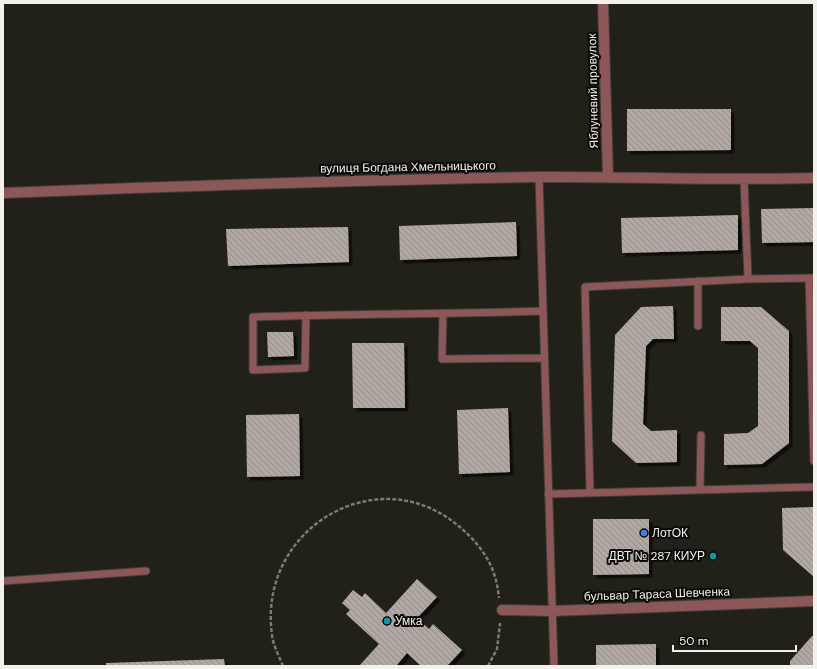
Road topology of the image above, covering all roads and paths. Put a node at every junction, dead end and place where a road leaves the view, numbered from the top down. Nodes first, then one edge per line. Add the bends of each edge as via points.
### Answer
1 (603, 3) edge
2 (539, 177) junction
3 (608, 178) junction
4 (814, 178) edge
5 (744, 180) junction
6 (3, 193) edge
7 (748, 278) junction
8 (811, 278) edge
9 (698, 281) junction
10 (543, 311) junction
11 (306, 315) junction
12 (443, 315) junction
13 (698, 326) dead end
14 (544, 358) junction
15 (701, 435) dead end
16 (814, 461) edge
17 (814, 486) edge
18 (700, 490) junction
19 (590, 493) junction
20 (548, 494) junction
21 (146, 571) dead end
22 (3, 581) edge
23 (814, 601) edge
24 (502, 610) junction
25 (552, 610) junction
26 (283, 666) edge
27 (488, 666) edge
28 (554, 666) edge

1 - 3 street, Яблуневий провулок
2 - 3 street, вулиця Богдана Хмельницького
2 - 6 street, вулиця Богдана Хмельницького
2 - 10 lane
3 - 5 street, вулиця Богдана Хмельницького
4 - 5 street, вулиця Богдана Хмельницького
5 - 7 lane
7 - 8 lane
7 - 9 lane
8 - 16 lane
9 - 13 lane
9 - 19 lane via 585,288
10 - 12 lane
10 - 14 lane
11 - 11 lane via 253,317 253,370 305,368
11 - 12 lane
12 - 14 lane via 442,358
14 - 20 lane
15 - 18 lane
17 - 18 lane
18 - 19 lane
19 - 20 lane
20 - 25 lane
21 - 22 lane
23 - 25 street, бульвар Тараса Шевченка
24 - 25 street, бульвар Тараса Шевченка
24 - 26 path via 494,573 475,541 447,516 412,502 374,499 337,510 306,531 283,561 271,598 272,636
24 - 27 path via 497,649
25 - 28 lane

